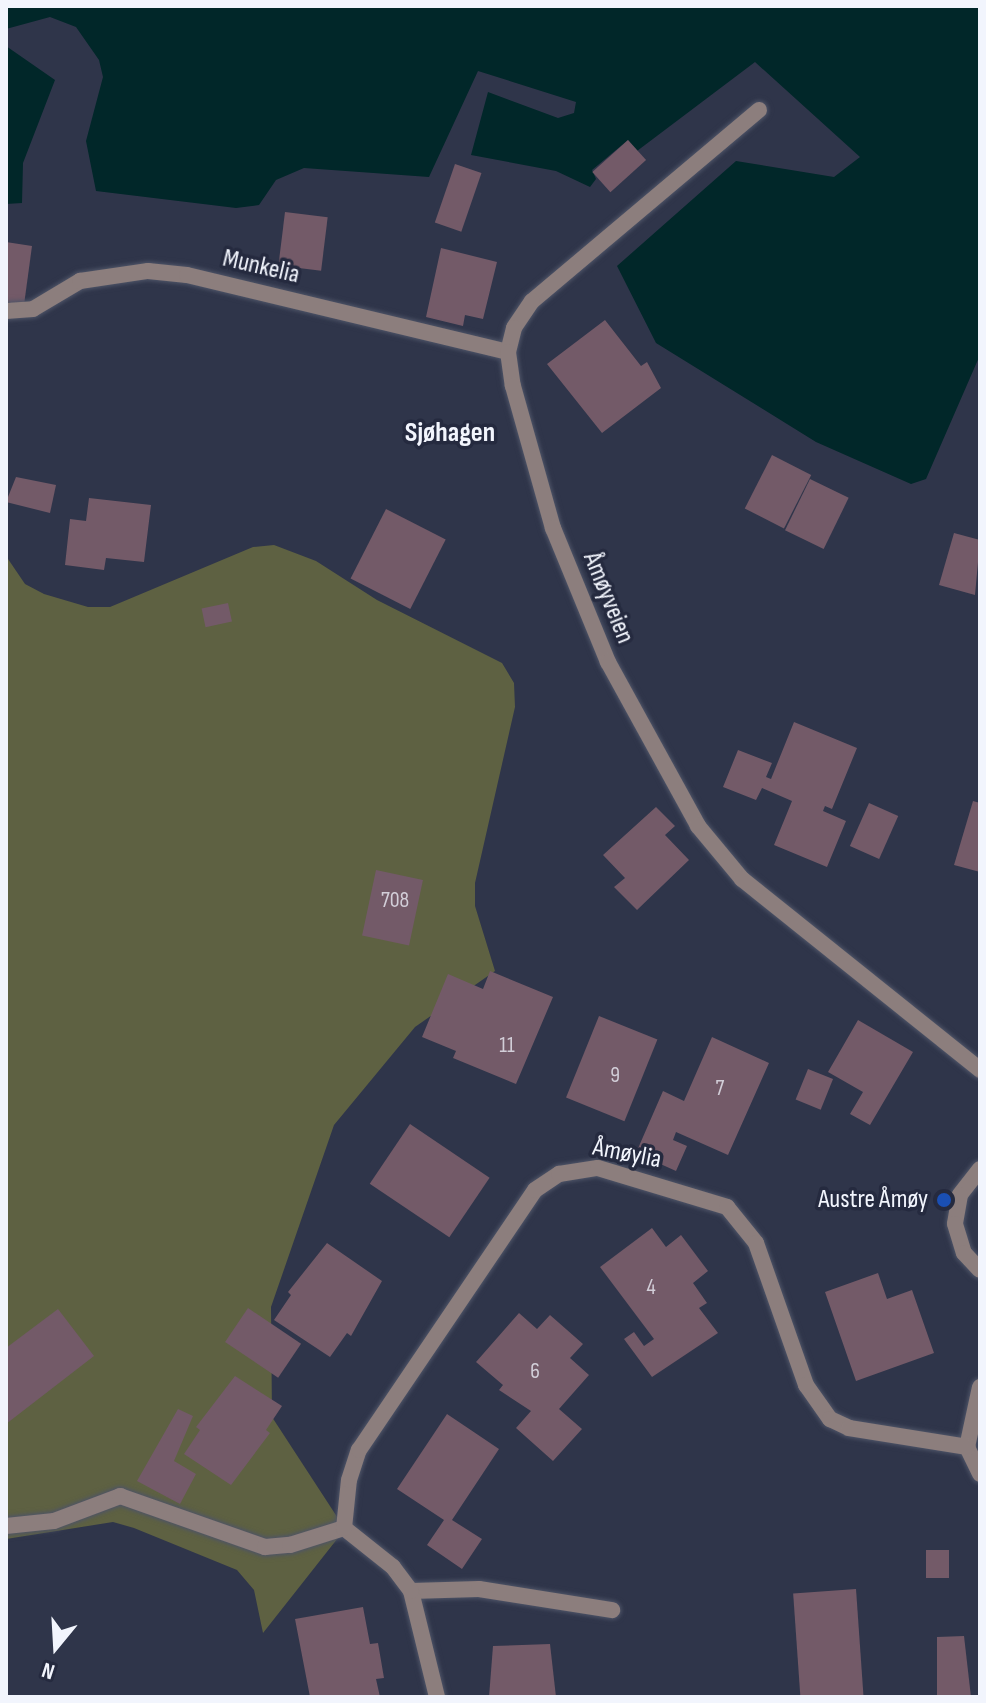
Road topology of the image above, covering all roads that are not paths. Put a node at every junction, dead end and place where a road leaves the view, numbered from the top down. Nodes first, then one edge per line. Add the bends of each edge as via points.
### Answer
1 (759, 110) dead end
2 (6, 311) edge
3 (508, 352) junction
4 (980, 1070) edge
5 (980, 1169) edge
6 (980, 1270) edge
7 (980, 1387) edge
8 (967, 1447) junction
9 (980, 1474) edge
10 (6, 1526) edge
11 (344, 1528) junction
12 (411, 1591) junction
13 (612, 1610) dead end
14 (437, 1697) edge

1 - 3 street via 532,301 514,328
2 - 3 street, Munkelia via 33,309 80,281 148,271 187,275
3 - 4 street, Åmøyveien via 553,528 608,662 698,826 742,879
5 - 6 street via 960,1195 955,1224 964,1253
7 - 8 street
8 - 9 street
8 - 11 street, Åmøylia via 849,1428 830,1419 806,1385 747,1226 727,1207 692,1193 582,1167 535,1190 359,1450
10 - 11 street via 54,1521 120,1496 265,1547
11 - 12 street via 393,1567
12 - 13 street via 479,1589
12 - 14 street

